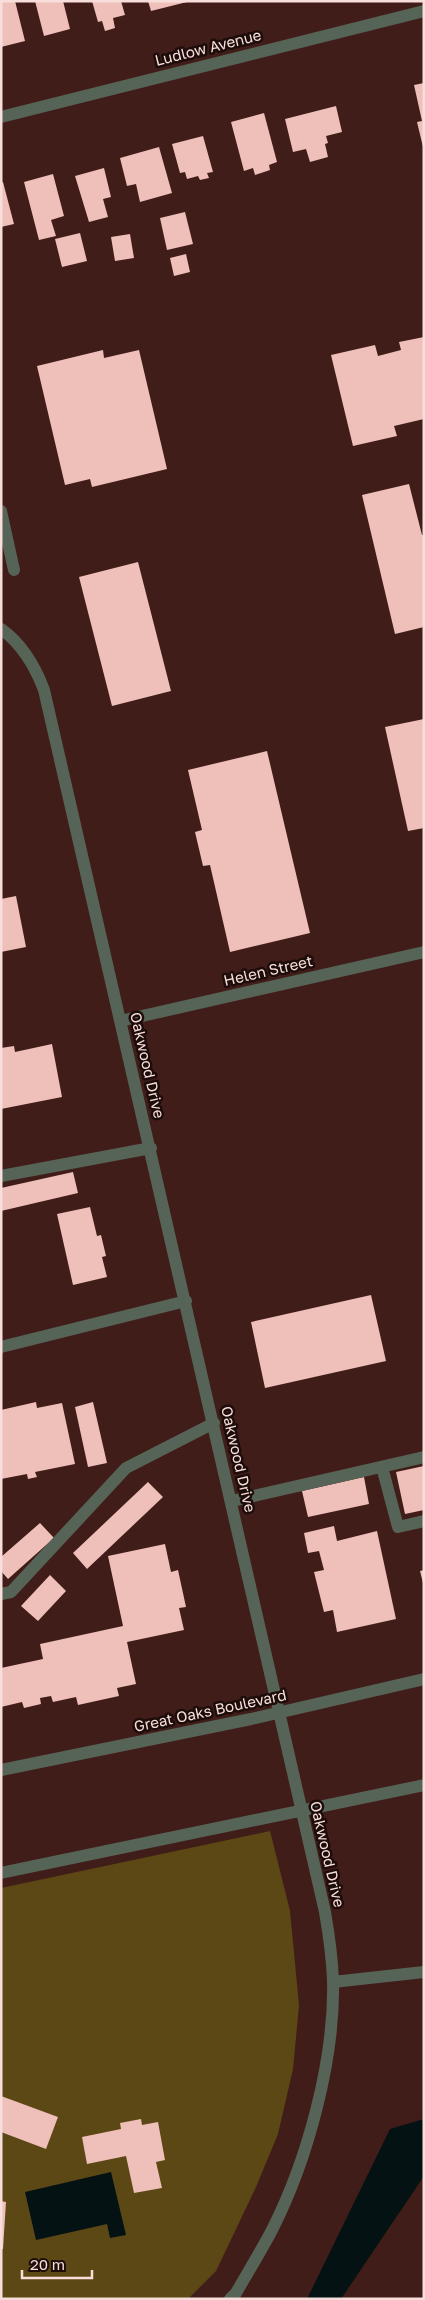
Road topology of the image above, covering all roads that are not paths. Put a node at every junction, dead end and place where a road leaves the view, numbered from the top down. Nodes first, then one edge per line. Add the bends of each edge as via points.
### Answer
1 (424, 11) edge
2 (1, 117) edge
3 (1, 511) edge
4 (14, 570) dead end
5 (1, 629) edge
6 (424, 952) edge
7 (120, 1021) junction
8 (151, 1148) junction
9 (1, 1176) edge
10 (186, 1301) junction
11 (1, 1347) edge
12 (214, 1423) junction
13 (424, 1457) edge
14 (382, 1467) junction
15 (232, 1501) junction
16 (424, 1521) edge
17 (1, 1594) edge
18 (424, 1679) edge
19 (279, 1713) junction
20 (1, 1770) edge
21 (424, 1785) edge
22 (302, 1811) junction
23 (1, 1873) edge
24 (423, 1972) edge
25 (333, 1982) junction
26 (230, 2299) edge

1 - 2 street, Ludlow Avenue
3 - 4 street
5 - 7 street, Oakwood Drive via 26,654 44,690
6 - 7 street, Helen Street
7 - 8 street, Oakwood Drive
8 - 9 street
8 - 10 street, Oakwood Drive
10 - 11 street
10 - 12 street, Oakwood Drive
12 - 15 street, Oakwood Drive
12 - 17 street via 126,1468 11,1592
13 - 14 street
14 - 15 street
14 - 16 street via 398,1527
15 - 19 street, Oakwood Drive
18 - 19 street, Great Oaks Boulevard
19 - 20 street, Great Oaks Boulevard
19 - 22 street, Oakwood Drive
21 - 22 street
22 - 23 street
22 - 25 street, Oakwood Drive via 325,1912
24 - 25 street
25 - 26 street, Oakwood Drive via 321,2094 301,2162 272,2229

